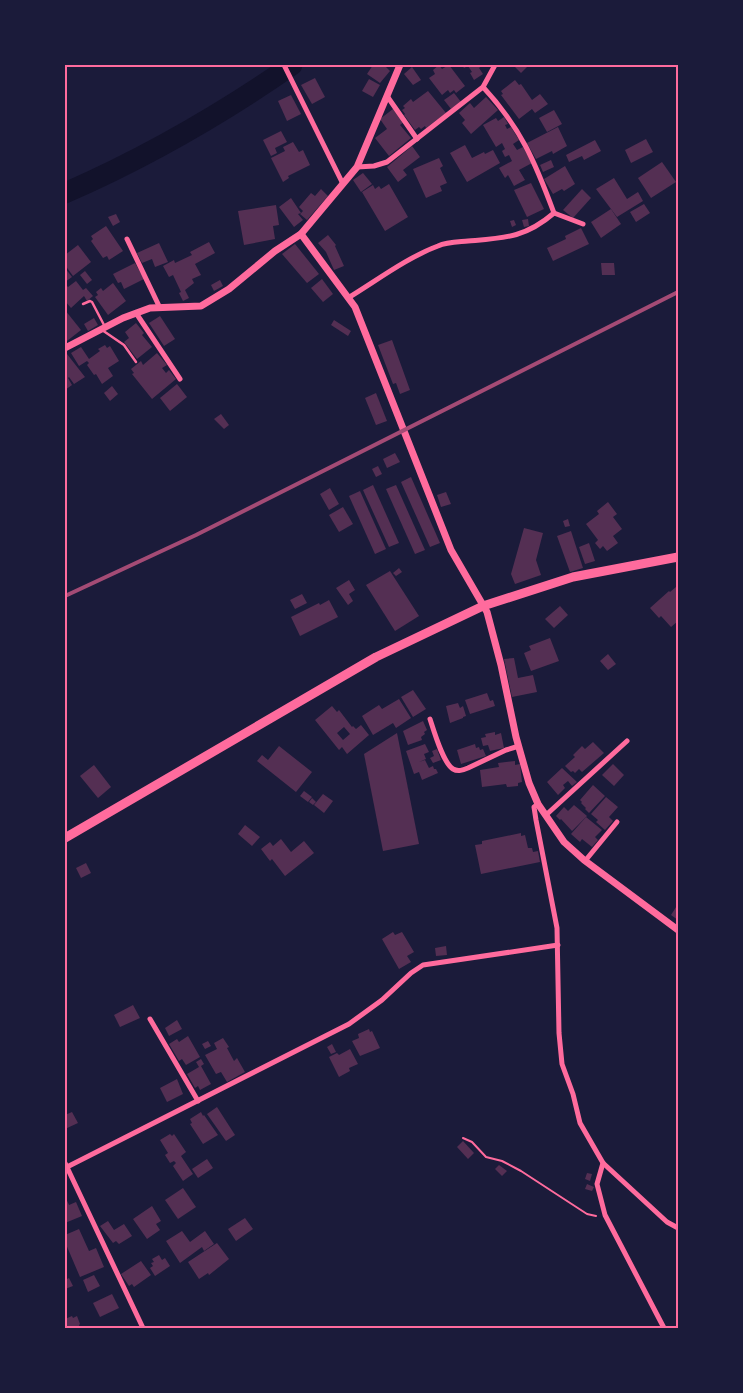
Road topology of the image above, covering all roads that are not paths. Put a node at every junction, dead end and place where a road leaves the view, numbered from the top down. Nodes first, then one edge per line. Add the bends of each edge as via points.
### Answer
1 (284, 65) edge
2 (400, 65) edge
3 (495, 65) edge
4 (483, 87) junction
5 (387, 96) junction
6 (417, 139) junction
7 (357, 167) junction
8 (343, 184) junction
9 (554, 214) junction
10 (583, 224) dead end
11 (301, 234) junction
12 (127, 239) dead end
13 (348, 298) junction
14 (83, 304) dead end
15 (160, 308) junction
16 (136, 313) junction
17 (103, 328) junction
18 (65, 348) edge
19 (136, 362) dead end
20 (180, 379) dead end
21 (678, 557) edge
22 (483, 606) junction
23 (430, 719) dead end
24 (627, 741) dead end
25 (519, 746) junction
26 (538, 804) junction
27 (546, 816) junction
28 (616, 822) dead end
29 (65, 838) edge
30 (585, 860) junction
31 (678, 930) edge
32 (558, 945) junction
33 (150, 1019) dead end
34 (198, 1101) junction
35 (603, 1163) junction
36 (66, 1166) edge
37 (678, 1228) edge
38 (143, 1328) edge
39 (664, 1328) edge

1 - 8 street
2 - 5 street
3 - 4 street
4 - 6 street
4 - 9 street via 521,135
5 - 6 street
5 - 7 street
6 - 7 street via 387,162
7 - 8 street
8 - 11 street
9 - 10 street
9 - 13 street via 525,232 439,245
11 - 13 street
11 - 15 street via 229,289 201,306
12 - 15 street
13 - 22 street via 363,327 451,550
14 - 17 lane via 92,302
15 - 16 street
16 - 17 street
16 - 20 street
17 - 18 street
17 - 19 lane via 124,345
21 - 22 highway via 573,577
22 - 25 street via 501,665
22 - 29 highway via 376,658
23 - 25 street via 447,763 455,770 462,771
24 - 27 street
25 - 26 street
26 - 27 street
26 - 32 street via 534,807 558,928
27 - 30 street via 564,842
28 - 30 street
30 - 31 street
32 - 34 street via 423,965 349,1024
32 - 35 street via 562,1064 580,1123
33 - 34 street
34 - 36 street
35 - 37 street via 667,1222
35 - 39 street via 597,1184 606,1215
36 - 38 street

